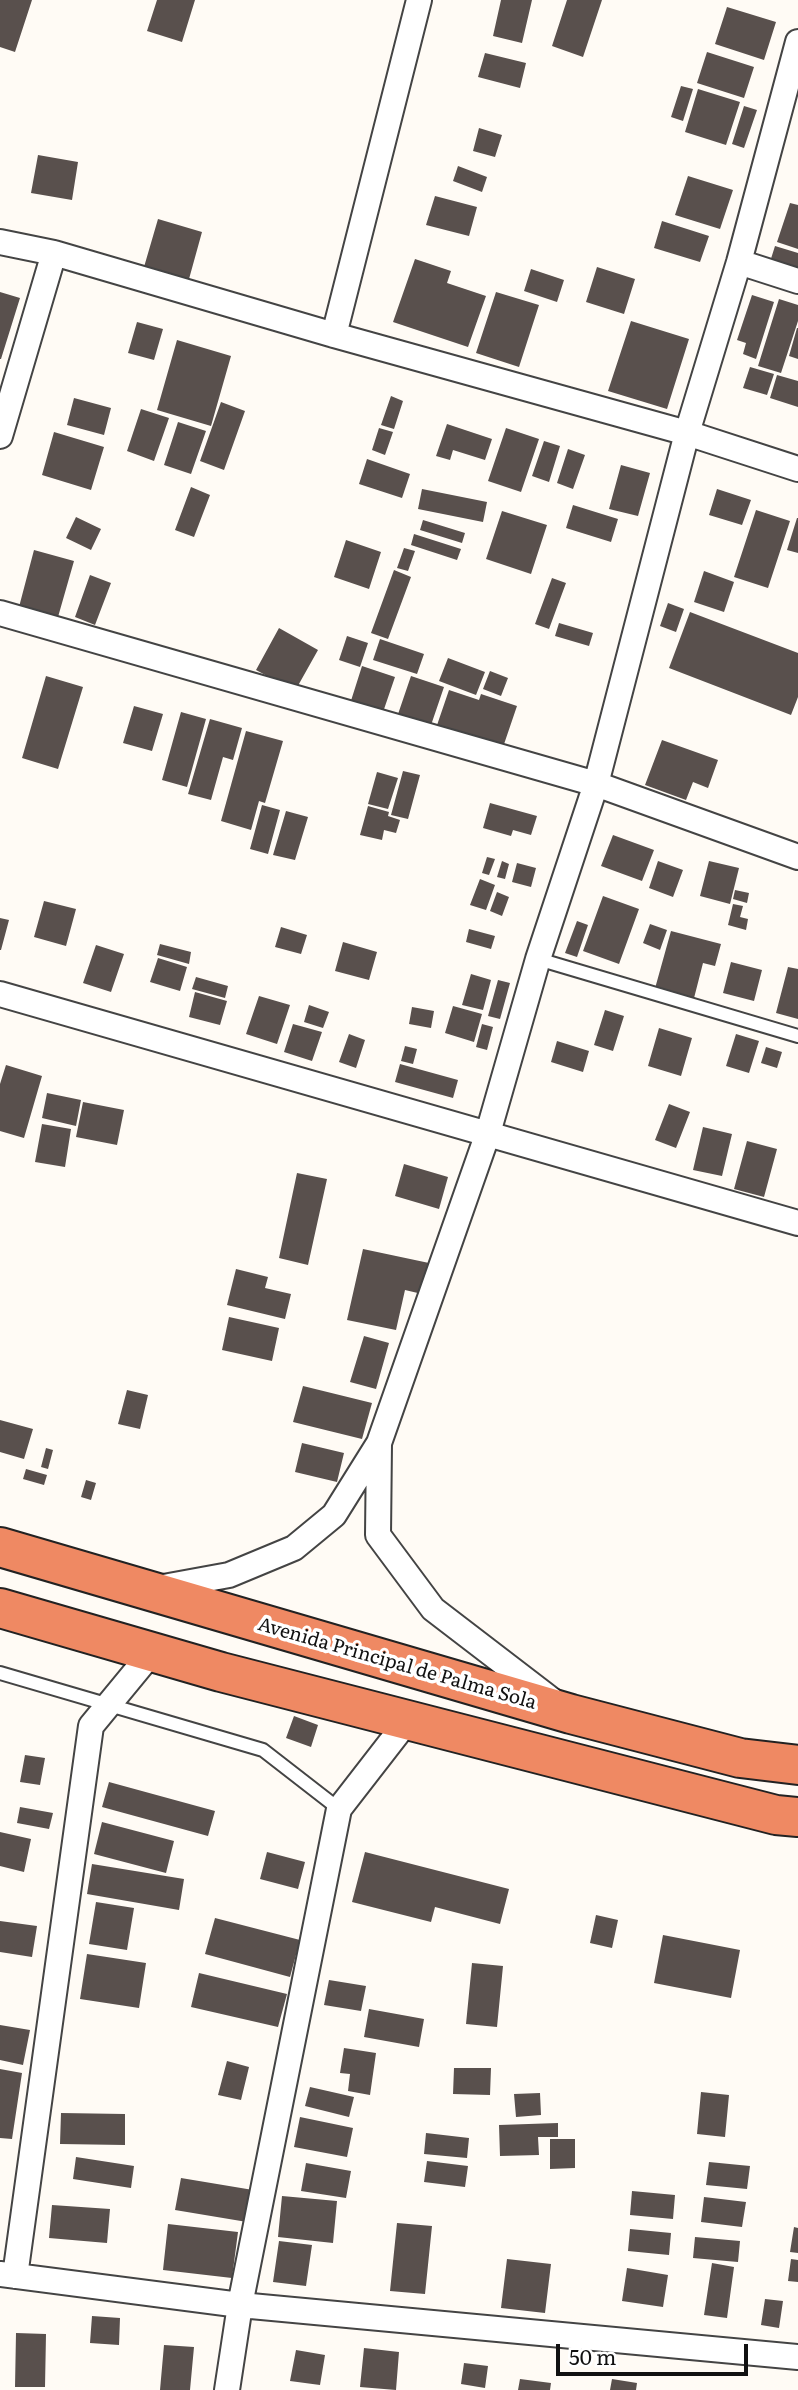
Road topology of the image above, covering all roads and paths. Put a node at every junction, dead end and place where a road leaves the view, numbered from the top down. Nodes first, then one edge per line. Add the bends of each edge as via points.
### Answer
1 (419, 0) edge
2 (798, 42) edge
3 (792, 85) edge
4 (0, 242) edge
5 (54, 253) junction
6 (739, 262) junction
7 (798, 281) edge
8 (334, 335) junction
9 (687, 433) junction
10 (0, 436) edge
11 (798, 469) edge
12 (0, 613) edge
13 (596, 784) junction
14 (798, 857) edge
15 (538, 959) junction
16 (0, 994) edge
17 (798, 1036) edge
18 (488, 1133) junction
19 (798, 1223) edge
20 (379, 1443) junction
21 (0, 1547) edge
22 (143, 1590) junction
23 (0, 1608) edge
24 (152, 1652) junction
25 (0, 1673) edge
26 (109, 1705) junction
27 (571, 1714) junction
28 (408, 1720) junction
29 (798, 1765) edge
30 (339, 1809) junction
31 (791, 1819) edge
32 (8, 2275) edge
33 (240, 2305) junction
34 (798, 2357) edge
35 (227, 2390) edge

1 - 8 street
2 - 3 street
3 - 6 street
4 - 5 street
5 - 8 street
5 - 10 street
6 - 7 street
6 - 9 street
8 - 9 street
9 - 11 street
9 - 13 street
12 - 13 street
13 - 14 street
13 - 15 street
15 - 17 lane
15 - 18 street
16 - 18 street
18 - 19 street
18 - 20 street
20 - 22 street via 334,1515 294,1548 229,1575
20 - 27 street via 378,1535 433,1609
21 - 22 highway, Avenida Principal de Palma Sola
22 - 27 highway, Avenida Principal de Palma Sola
23 - 24 highway
24 - 26 street
24 - 28 highway
25 - 26 lane
26 - 30 lane via 263,1750
26 - 32 street via 91,1726
27 - 29 highway, Avenida Principal de Palma Sola via 740,1758
28 - 30 street
28 - 31 highway
30 - 33 street
32 - 33 street
33 - 34 street
33 - 35 street

